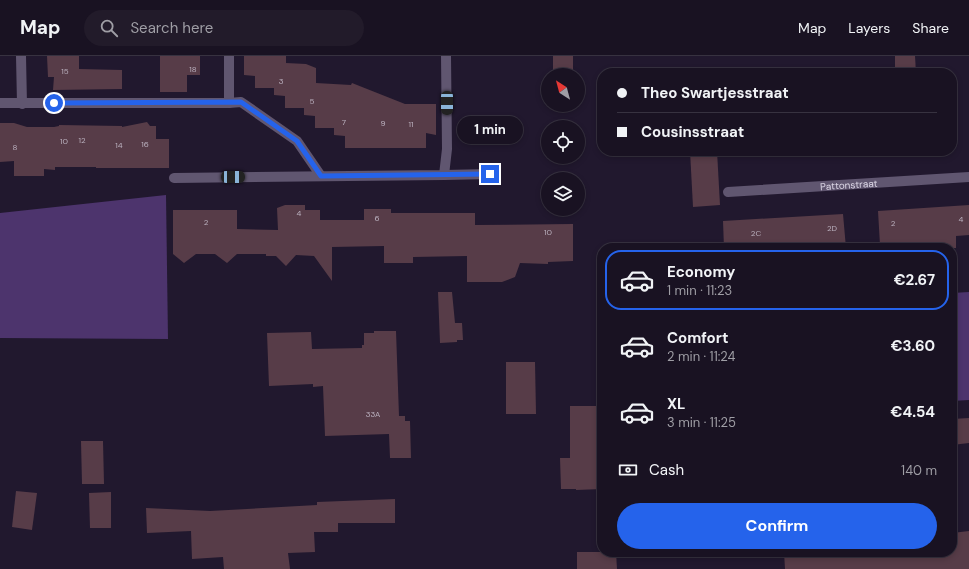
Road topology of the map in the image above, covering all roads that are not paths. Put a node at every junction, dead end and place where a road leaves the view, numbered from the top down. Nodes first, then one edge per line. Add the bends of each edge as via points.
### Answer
1 (22, 56) edge
2 (228, 56) edge
3 (446, 56) edge
4 (229, 103) junction
5 (0, 104) edge
6 (22, 104) junction
7 (490, 174) dead end
8 (444, 175) junction
9 (321, 176) junction
10 (969, 177) edge
11 (174, 178) dead end
12 (728, 192) dead end

1 - 6 street
2 - 4 street
3 - 8 street via 447,149
4 - 6 street
4 - 9 street via 241,102 297,141
5 - 6 street
7 - 8 street
8 - 9 street
9 - 11 street
10 - 12 street, Pattonstraat

